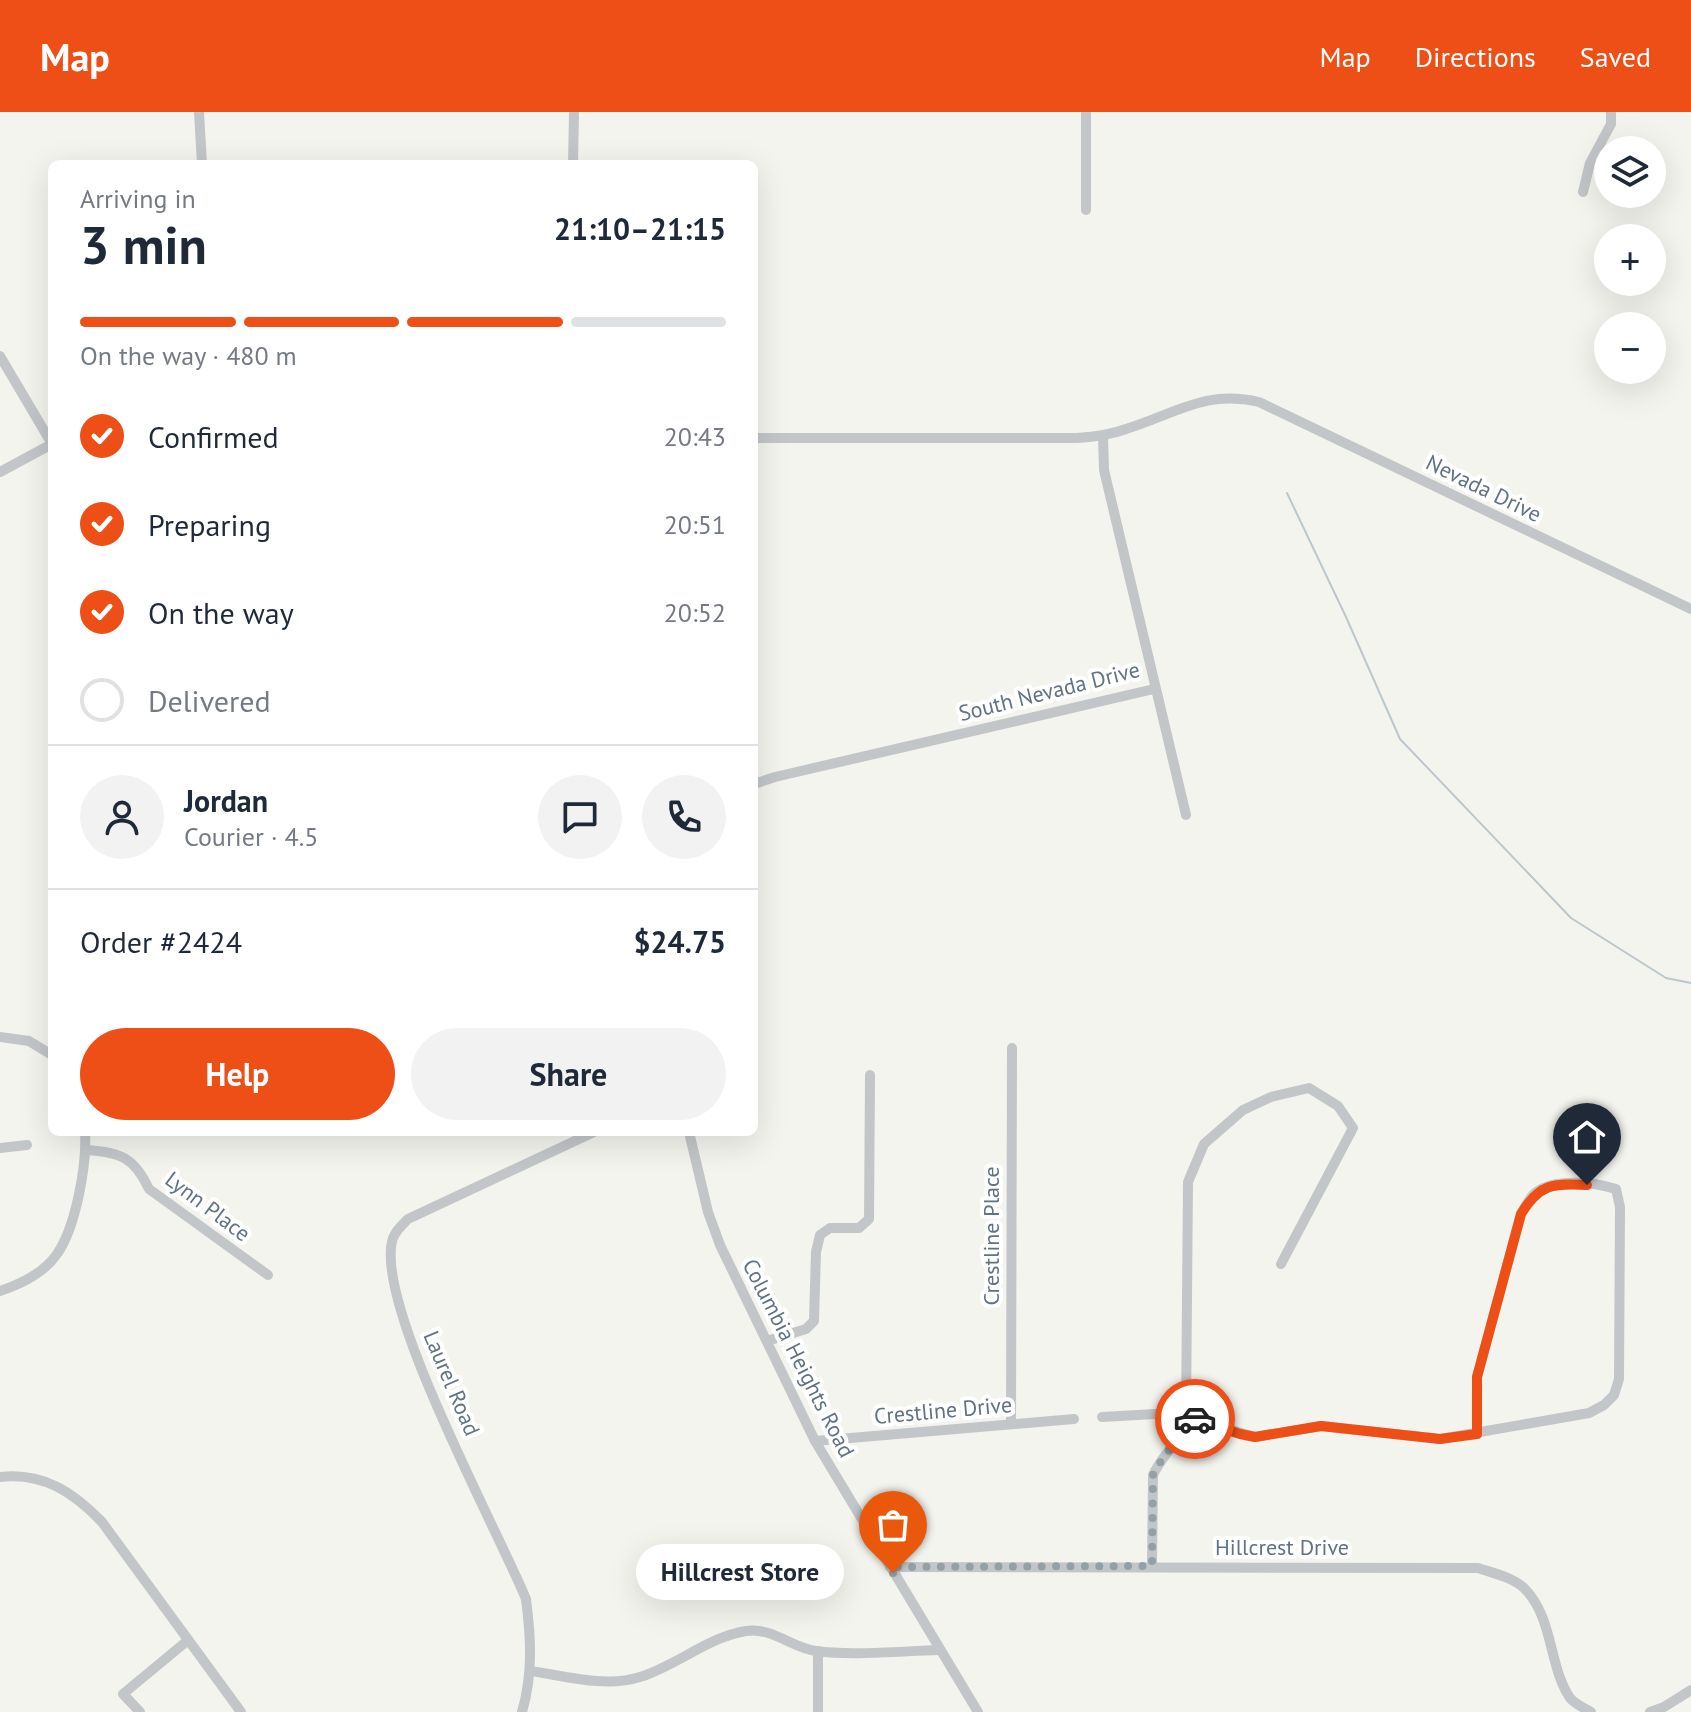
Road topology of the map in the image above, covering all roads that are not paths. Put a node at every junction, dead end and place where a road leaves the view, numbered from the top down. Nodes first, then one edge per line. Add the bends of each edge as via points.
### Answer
1 (199, 112) edge
2 (574, 112) edge
3 (1086, 112) edge
4 (1611, 112) edge
5 (202, 160) edge
6 (573, 160) edge
7 (1583, 192) dead end
8 (1086, 210) dead end
9 (0, 356) edge
10 (1103, 436) junction
11 (48, 437) edge
12 (758, 438) edge
13 (48, 446) edge
14 (0, 472) edge
15 (1691, 609) edge
16 (1154, 689) junction
17 (758, 783) edge
18 (1186, 815) dead end
19 (0, 1037) edge
20 (1012, 1048) dead end
21 (48, 1053) edge
22 (870, 1075) dead end
23 (85, 1136) edge
24 (585, 1136) edge
25 (690, 1136) edge
26 (27, 1145) dead end
27 (0, 1148) edge
28 (86, 1150) junction
29 (1281, 1264) dead end
30 (268, 1275) dead end
31 (0, 1291) edge
32 (767, 1341) junction
33 (1186, 1415) junction
34 (1102, 1417) dead end
35 (1074, 1419) dead end
36 (1011, 1424) junction
37 (1477, 1434) junction
38 (815, 1441) junction
39 (0, 1477) edge
40 (1152, 1566) junction
41 (890, 1567) junction
42 (187, 1641) junction
43 (939, 1650) junction
44 (818, 1651) junction
45 (531, 1671) junction
46 (1691, 1690) edge
47 (140, 1712) edge
48 (241, 1712) edge
49 (522, 1712) edge
50 (818, 1712) edge
51 (978, 1712) edge
52 (1591, 1712) edge
53 (1650, 1712) edge

1 - 5 street
2 - 6 street
3 - 8 street
4 - 7 street
9 - 11 street
10 - 12 street
10 - 15 street, Nevada Drive via 1218,397 1259,402
10 - 16 street, South Nevada Drive via 1104,470
13 - 14 street
16 - 17 street, South Nevada Drive
16 - 18 street
19 - 21 street via 29,1041
20 - 36 street, Crestline Place
22 - 32 street via 869,1219 859,1228 830,1228 820,1235 814,1321 806,1329
23 - 28 street
24 - 45 street, Laurel Road via 408,1219 393,1239 391,1255 418,1364 526,1599
25 - 32 street, Columbia Heights Road via 720,1245
26 - 27 street
28 - 30 street, Lynn Place via 126,1158 140,1169 149,1189
28 - 31 street via 81,1187 57,1254 31,1279
29 - 33 street via 1353,1128 1338,1106 1309,1088 1243,1110 1204,1144 1188,1182
32 - 38 street, Columbia Heights Road
33 - 34 street
33 - 37 street via 1255,1437 1321,1426 1440,1439
33 - 40 street via 1185,1427 1153,1475
35 - 36 street, Crestline Drive
36 - 38 street, Crestline Drive
37 - 37 street via 1589,1413 1614,1395 1619,1379 1616,1189 1548,1186 1535,1193 1521,1214 1477,1377
38 - 41 street, Columbia Heights Road
39 - 42 street via 48,1481 80,1499
40 - 41 street, Hillcrest Drive
40 - 52 street, Hillcrest Drive via 1478,1568 1502,1575 1523,1588 1539,1610 1572,1701
41 - 43 street, Columbia Heights Road
42 - 47 street via 123,1694
42 - 48 street
43 - 44 street
43 - 51 street, Columbia Heights Road
44 - 45 street via 749,1630 623,1681
44 - 50 street
45 - 49 street, Laurel Road
46 - 53 street

